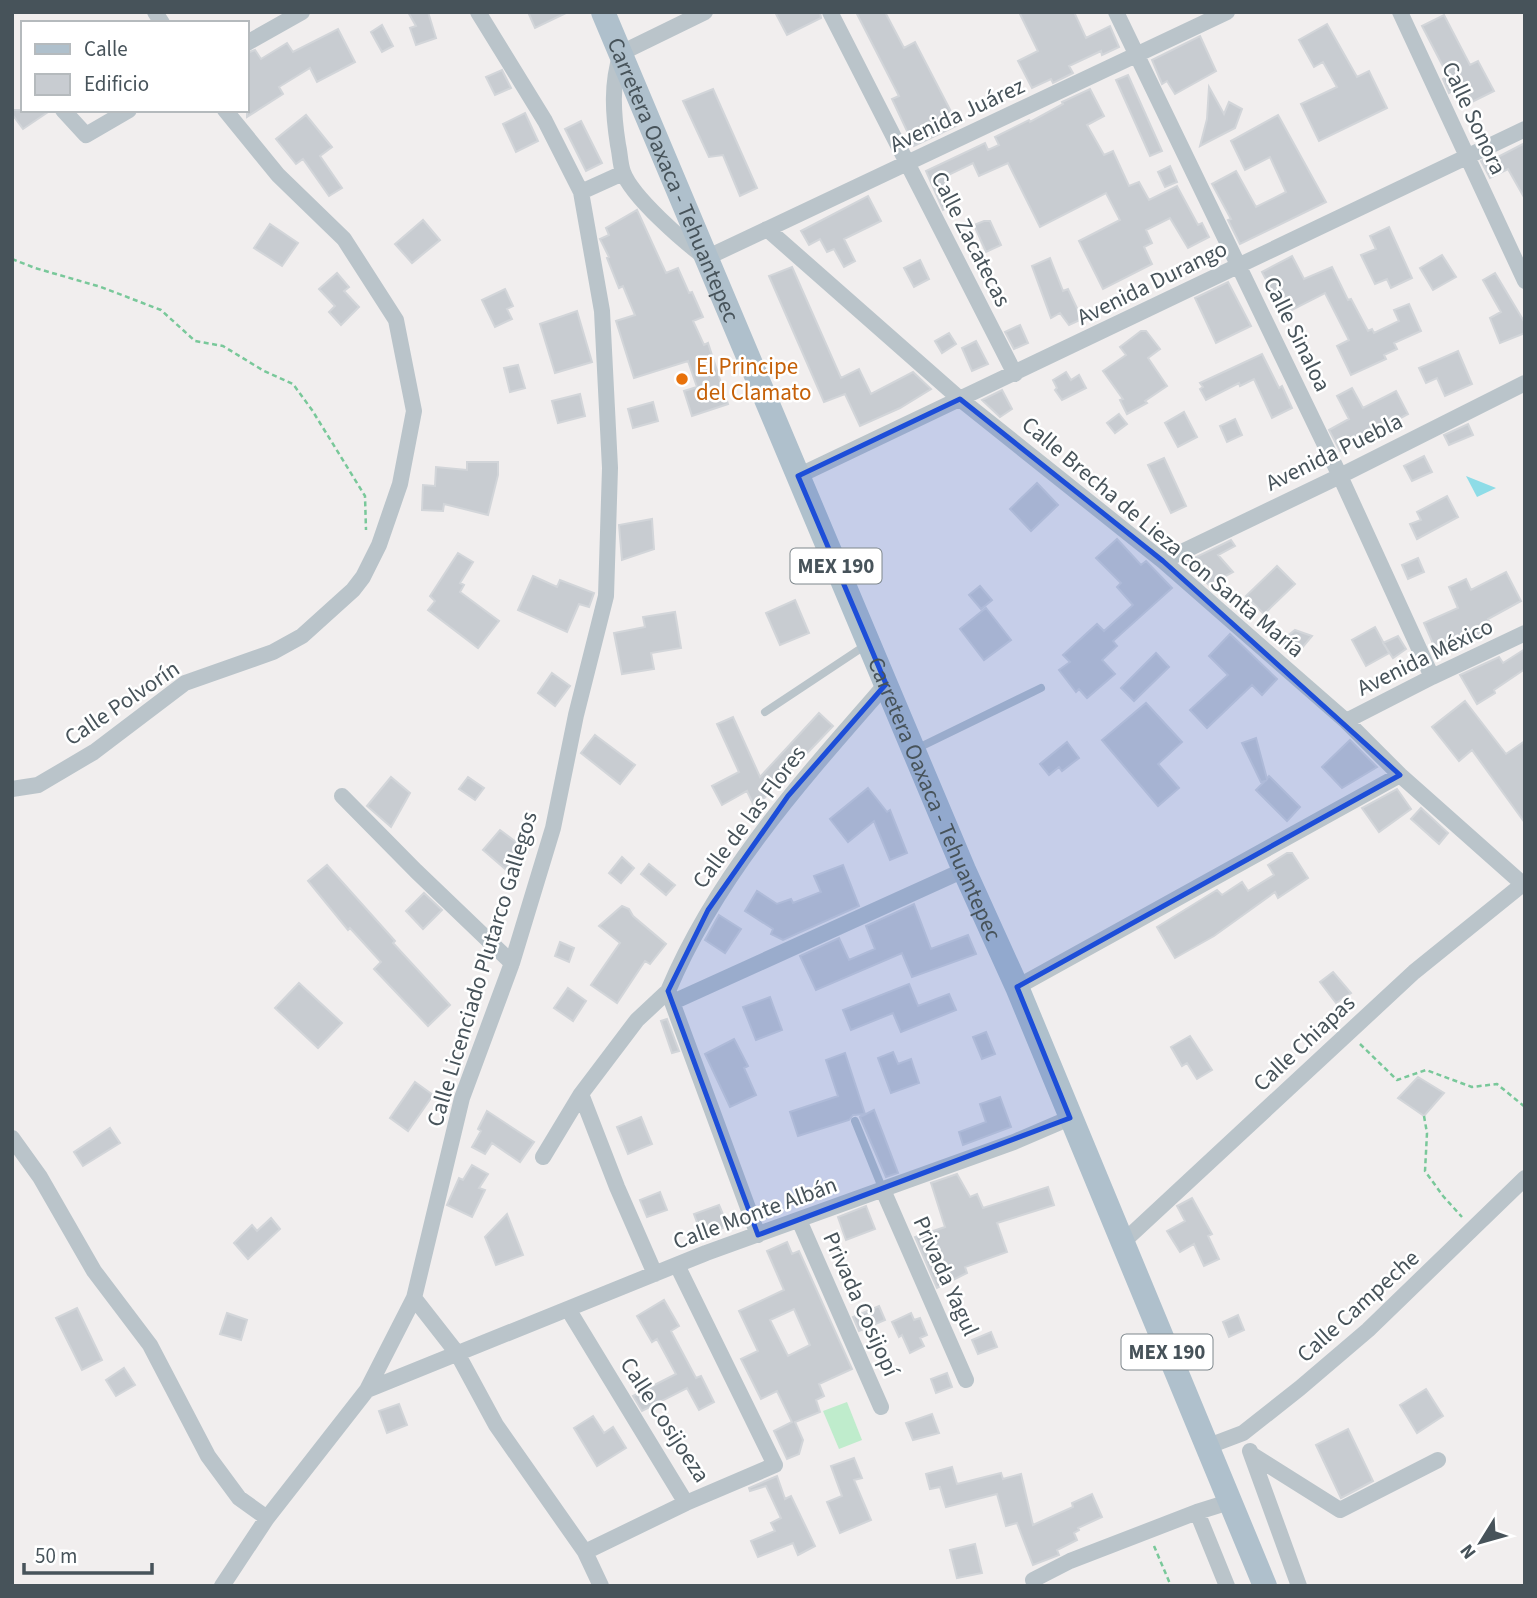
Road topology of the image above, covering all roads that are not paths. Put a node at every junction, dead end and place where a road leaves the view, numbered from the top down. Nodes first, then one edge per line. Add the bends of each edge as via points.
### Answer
1 (302, 12) edge
2 (478, 12) edge
3 (603, 12) edge
4 (705, 12) edge
5 (830, 12) edge
6 (1116, 12) edge
7 (1227, 12) edge
8 (1400, 12) edge
9 (248, 42) edge
10 (621, 53) junction
11 (1136, 55) junction
12 (65, 112) edge
13 (126, 112) edge
14 (227, 112) edge
15 (1525, 129) edge
16 (1467, 157) junction
17 (907, 163) junction
18 (623, 173) junction
19 (581, 192) junction
20 (766, 229) junction
21 (706, 258) junction
22 (1239, 266) junction
23 (1525, 281) edge
24 (1015, 374) junction
25 (1525, 383) edge
26 (960, 399) junction
27 (798, 476) junction
28 (1340, 476) junction
29 (1163, 561) junction
30 (1525, 634) edge
31 (869, 644) junction
32 (1432, 677) junction
33 (886, 684) junction
34 (1041, 688) dead end
35 (765, 712) dead end
36 (1346, 721) junction
37 (914, 750) junction
38 (1400, 775) junction
39 (12, 789) edge
40 (342, 796) dead end
41 (964, 870) junction
42 (1524, 885) edge
43 (512, 963) junction
44 (1017, 987) junction
45 (671, 997) junction
46 (581, 1094) junction
47 (1069, 1118) junction
48 (856, 1121) dead end
49 (12, 1138) edge
50 (543, 1157) dead end
51 (1525, 1178) edge
52 (883, 1190) junction
53 (799, 1220) junction
54 (758, 1235) junction
55 (1122, 1243) junction
56 (677, 1265) junction
57 (654, 1274) junction
58 (414, 1298) junction
59 (568, 1309) junction
60 (457, 1353) junction
61 (966, 1380) dead end
62 (367, 1390) junction
63 (881, 1407) dead end
64 (1243, 1433) junction
65 (1206, 1447) junction
66 (1251, 1454) junction
67 (1438, 1460) dead end
68 (1229, 1502) junction
69 (686, 1503) junction
70 (1197, 1512) junction
71 (267, 1518) junction
72 (584, 1552) junction
73 (222, 1586) edge
74 (601, 1586) edge
75 (1035, 1586) edge
76 (1227, 1586) edge
77 (1265, 1586) edge
78 (1299, 1586) edge

1 - 9 street
2 - 19 street, Calle Licenciado Plutarco Gallegos via 545,121
3 - 10 main road, Carretera Oaxaca - Tehuantepec / MEX 190
4 - 10 street
5 - 17 street, Calle Zacatecas
6 - 11 street, Calle Sinaloa
7 - 11 street, Avenida Juárez
8 - 16 street, Calle Sonora
10 - 18 street via 613,112
10 - 21 main road, Carretera Oaxaca - Tehuantepec / MEX 190
11 - 17 street, Avenida Juárez
11 - 22 street, Calle Sinaloa
12 - 13 street via 86,135
14 - 39 street, Calle Polvorín via 278,175 344,239 396,320 414,411 400,484 363,577 302,636 273,652 185,683 94,752 38,785
15 - 16 street, Avenida Durango
16 - 22 street, Avenida Durango
16 - 23 street, Calle Sonora
17 - 20 street, Avenida Juárez
17 - 24 street, Calle Zacatecas
18 - 19 street
18 - 21 street via 642,199
19 - 43 street, Calle Licenciado Plutarco Gallegos via 602,311 610,468 606,596 553,828
20 - 21 street, Avenida Juárez
20 - 26 street, Calle Brecha de Lieza con Santa María
21 - 27 main road, Carretera Oaxaca - Tehuantepec / MEX 190
22 - 24 street, Avenida Durango
22 - 28 street, Calle Sinaloa
24 - 26 street, Avenida Durango
25 - 28 street, Avenida Puebla
26 - 27 street, Avenida Durango
26 - 29 street, Calle Brecha de Lieza con Santa María
27 - 31 main road, Carretera Oaxaca - Tehuantepec / MEX 190
28 - 29 street, Avenida Puebla
28 - 32 street, Calle Sinaloa
29 - 36 street, Calle Brecha de Lieza con Santa María
30 - 32 street, Avenida México
31 - 33 main road, Carretera Oaxaca - Tehuantepec / MEX 190
31 - 35 lane
32 - 36 street, Avenida México
33 - 37 main road, Carretera Oaxaca - Tehuantepec / MEX 190
33 - 45 street, Calle de las Flores via 788,796 708,910 686,949
34 - 37 lane
36 - 38 street, Calle Brecha de Lieza con Santa María
37 - 41 main road, Carretera Oaxaca - Tehuantepec / MEX 190
38 - 42 street, Calle Brecha de Lieza con Santa María
38 - 44 street
40 - 43 street
41 - 44 main road, Carretera Oaxaca - Tehuantepec / MEX 190
41 - 45 street, Calle de las Flores
42 - 55 street, Calle Chiapas via 1415,972
43 - 58 street, Calle Licenciado Plutarco Gallegos via 463,1098
44 - 47 main road, Carretera Oaxaca - Tehuantepec / MEX 190
45 - 46 street, Calle de las Flores via 637,1020
45 - 54 street
46 - 50 street, Calle de las Flores
46 - 57 street
47 - 52 street, Calle Monte Albán
47 - 55 main road, Carretera Oaxaca - Tehuantepec / MEX 190
48 - 52 lane
49 - 71 street via 94,1271 150,1345 208,1456 239,1498
51 - 64 street, Calle Campeche via 1368,1330
52 - 53 street, Calle Monte Albán
52 - 61 street, Privada Yagul
53 - 54 street, Calle Monte Albán
53 - 63 street, Privada Cosijopí
54 - 56 street, Calle Monte Albán
55 - 65 main road, Carretera Oaxaca - Tehuantepec / MEX 190
56 - 57 street, Calle Monte Albán
56 - 69 street, Calle Cosijoeza via 775,1465
57 - 59 street, Calle Monte Albán
58 - 60 street
58 - 62 street, Calle Licenciado Plutarco Gallegos
59 - 60 street, Calle Monte Albán
59 - 69 street, Calle Cosijoeza
60 - 62 street, Calle Monte Albán
60 - 72 street via 496,1425
62 - 71 street, Calle Licenciado Plutarco Gallegos
64 - 65 street, Calle Campeche
64 - 66 street
65 - 68 main road, Carretera Oaxaca - Tehuantepec / MEX 190
66 - 67 street via 1340,1510
66 - 78 street
68 - 70 street
68 - 77 main road, Carretera Oaxaca - Tehuantepec / MEX 190
69 - 72 street
70 - 75 street via 1070,1561 1033,1580
70 - 76 street
71 - 73 street, Calle Licenciado Plutarco Gallegos
72 - 74 street

